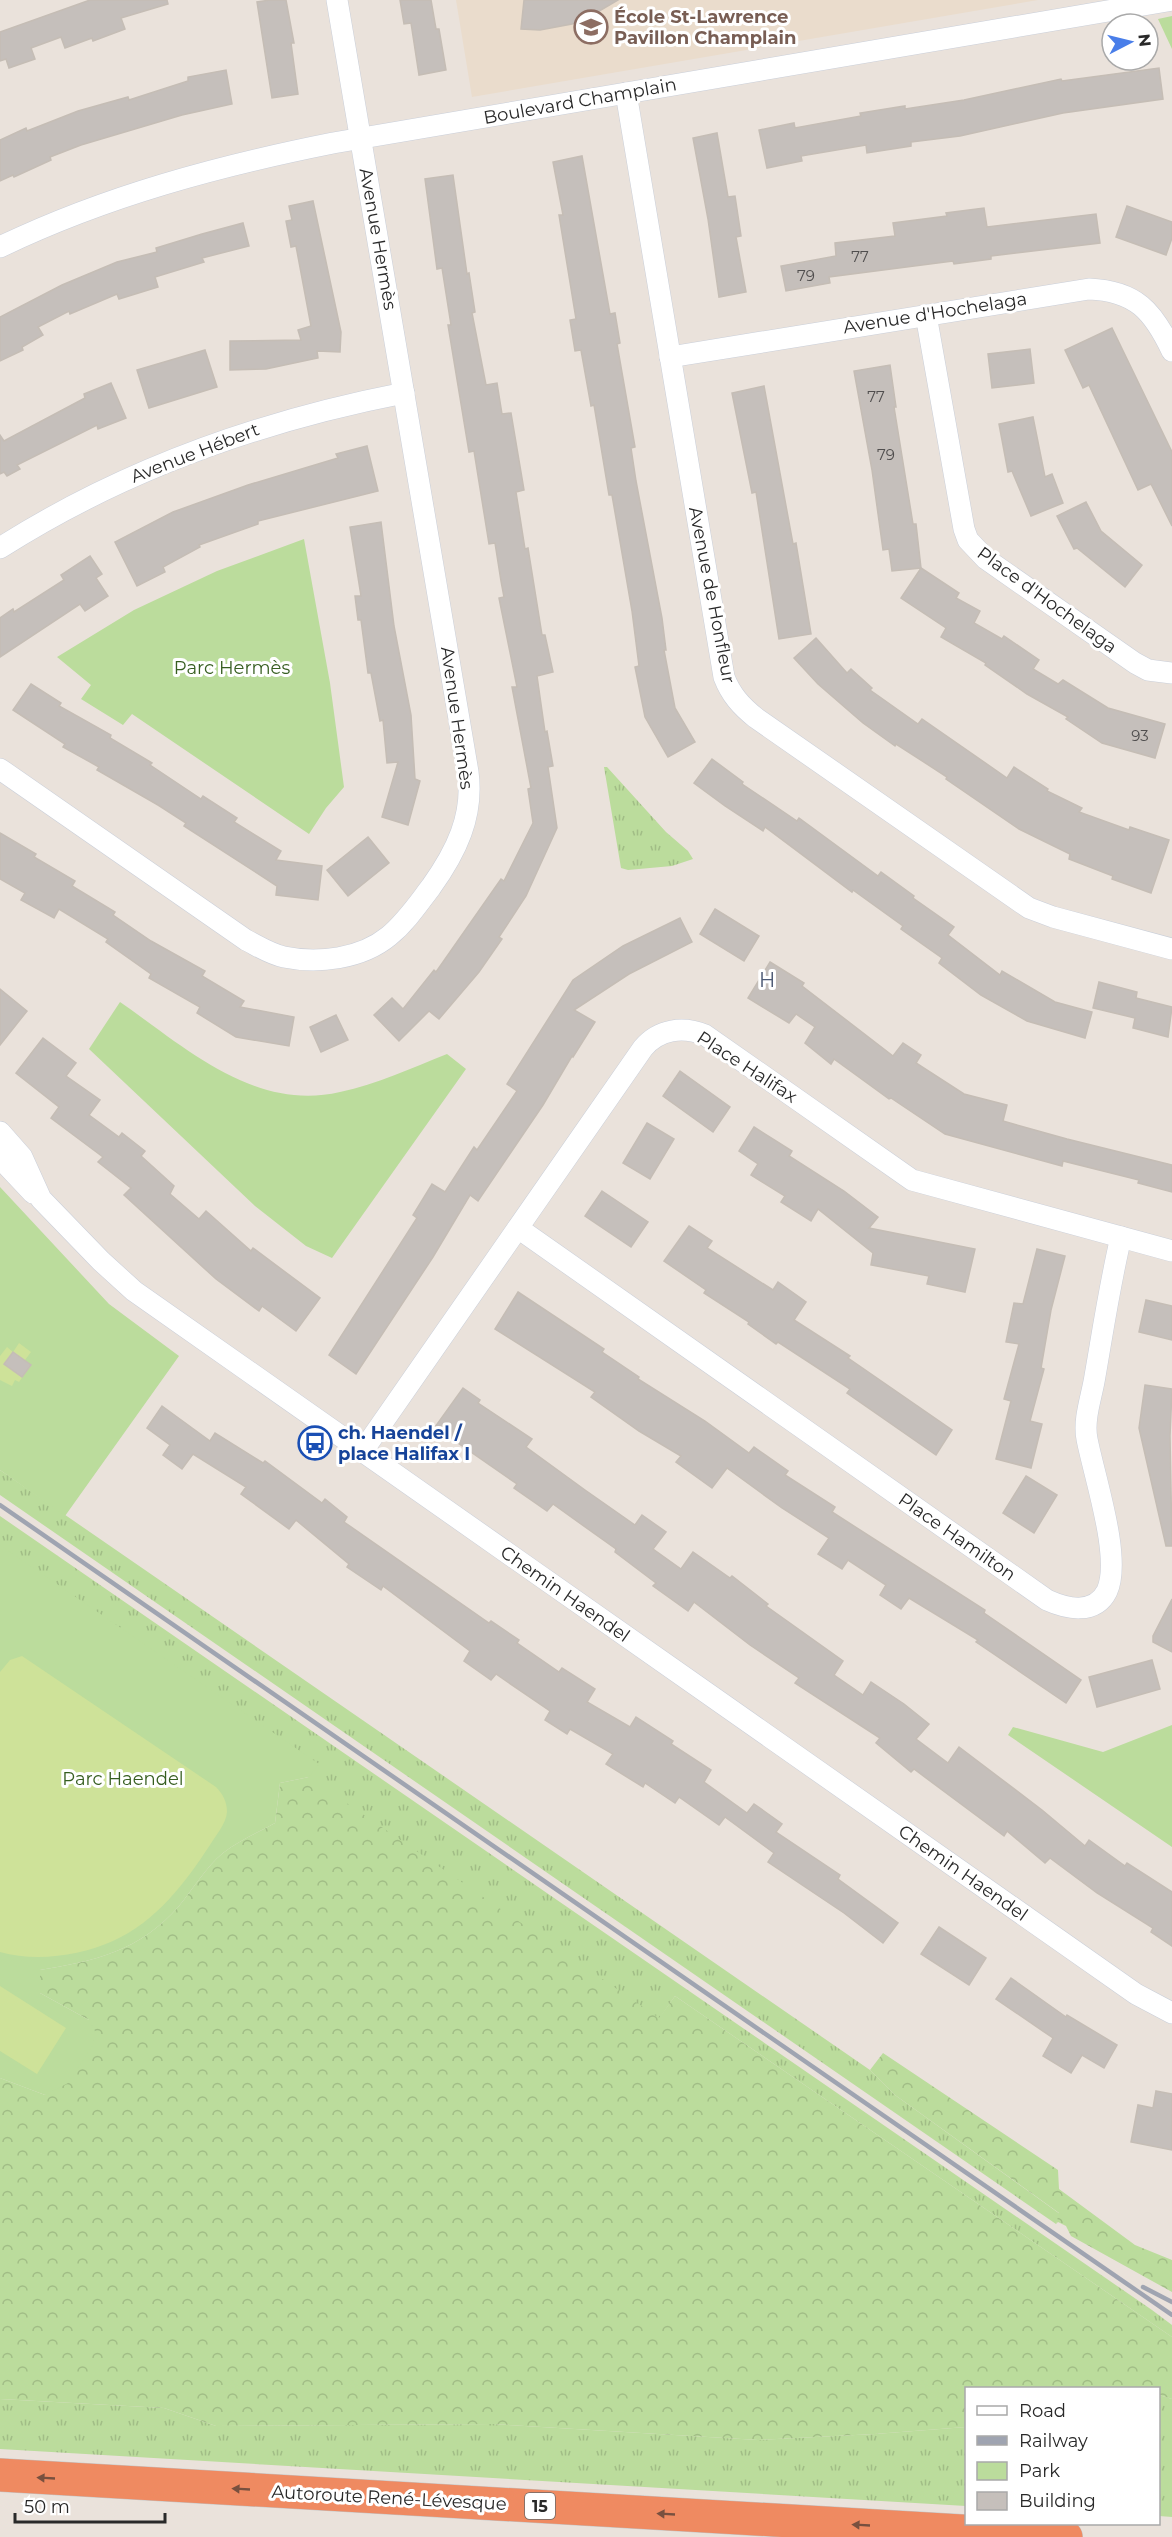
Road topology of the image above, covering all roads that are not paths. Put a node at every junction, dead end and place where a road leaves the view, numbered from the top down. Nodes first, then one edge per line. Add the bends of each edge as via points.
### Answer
1 (337, 0) edge
2 (1172, 0) edge
3 (626, 93) junction
4 (361, 138) junction
5 (0, 247) edge
6 (926, 315) junction
7 (1172, 351) edge
8 (670, 357) junction
9 (404, 393) junction
10 (0, 548) edge
11 (1172, 673) edge
12 (0, 769) edge
13 (1172, 949) edge
14 (0, 1132) edge
15 (0, 1158) edge
16 (41, 1199) junction
17 (518, 1228) junction
18 (1121, 1237) junction
19 (1172, 1251) edge
20 (362, 1452) junction
21 (1172, 2013) edge
22 (0, 2475) edge
23 (1066, 2537) edge

1 - 4 street, Avenue Hermès
2 - 3 street, Boulevard Champlain
3 - 4 street, Boulevard Champlain
3 - 8 street, Avenue de Honfleur
4 - 5 street, Boulevard Champlain via 264,157 170,182 103,204
4 - 9 street, Avenue Hermès
6 - 7 street, Avenue d'Hochelaga via 1074,290 1103,290 1142,305 1153,316
6 - 8 street, Avenue d'Hochelaga
6 - 11 street, Place d'Hochelaga via 968,540 986,559 1135,663 1148,670
8 - 13 street, Avenue de Honfleur via 724,677 736,700 756,718 1029,908
9 - 10 street, Avenue Hébert via 310,413 212,444 96,493
9 - 12 street, Avenue Hermès via 468,772 469,798 465,824 454,851 415,908 387,937 364,950 331,959 301,959 264,950
14 - 16 street, Chemin Haendel via 22,1157
15 - 16 street
16 - 20 street, Chemin Haendel via 134,1291
17 - 18 street, Place Halifax via 643,1048 660,1034 686,1030 705,1035 912,1180
17 - 18 street, Place Hamilton via 1047,1600 1076,1609 1100,1600 1112,1573 1086,1429
17 - 20 street, Place Halifax
18 - 19 street, Place Halifax
20 - 21 street, Chemin Haendel via 1136,1994
23 -> 22 highway, Autoroute René-Lévesque / 15

